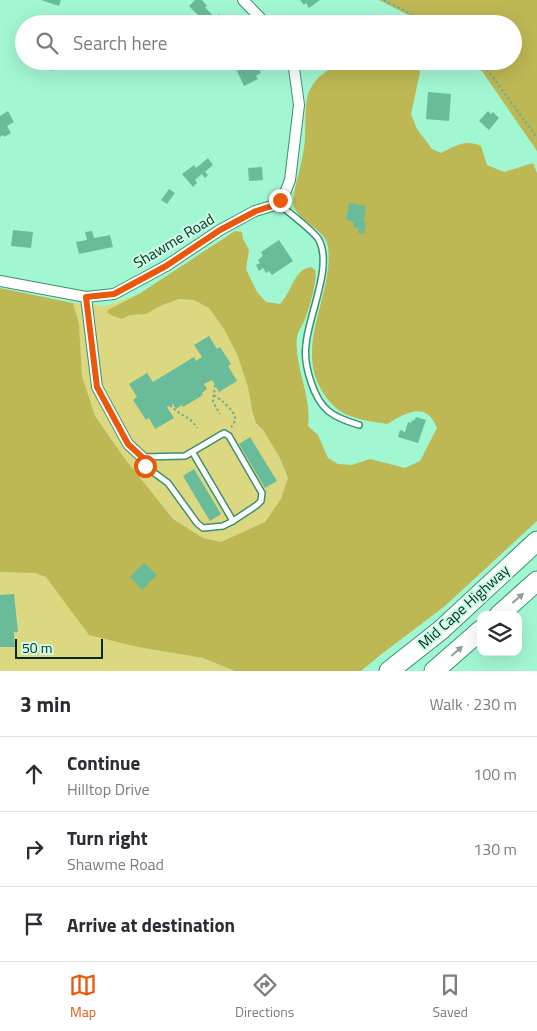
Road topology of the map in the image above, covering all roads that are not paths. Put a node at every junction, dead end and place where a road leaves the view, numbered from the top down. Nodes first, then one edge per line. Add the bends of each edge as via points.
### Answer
1 (243, 0) edge
2 (257, 15) edge
3 (294, 70) edge
4 (276, 202) junction
5 (0, 280) edge
6 (86, 297) junction
7 (359, 425) dead end
8 (193, 453) junction
9 (142, 457) junction
10 (233, 521) junction
11 (537, 541) edge
12 (537, 581) edge
13 (503, 611) edge
14 (477, 633) edge
15 (389, 671) edge
16 (434, 671) edge

1 - 2 street
3 - 4 street via 299,105 290,180 285,193
4 - 6 street, Shawme Road via 220,230 166,266 114,294
4 - 7 lane via 318,239 322,249 318,296 305,346 306,364 318,401 337,418
5 - 6 street, Shawme Road
6 - 9 street via 97,387 128,444
8 - 9 lane
8 - 10 lane
8 - 10 lane via 224,433 228,434 262,493 257,505
9 - 10 lane via 145,466 168,483 200,526 218,527
11 - 15 highway, Mid Cape Highway via 441,630
13 -> 12 highway, Mid Cape Highway
16 -> 14 highway, Mid Cape Highway

